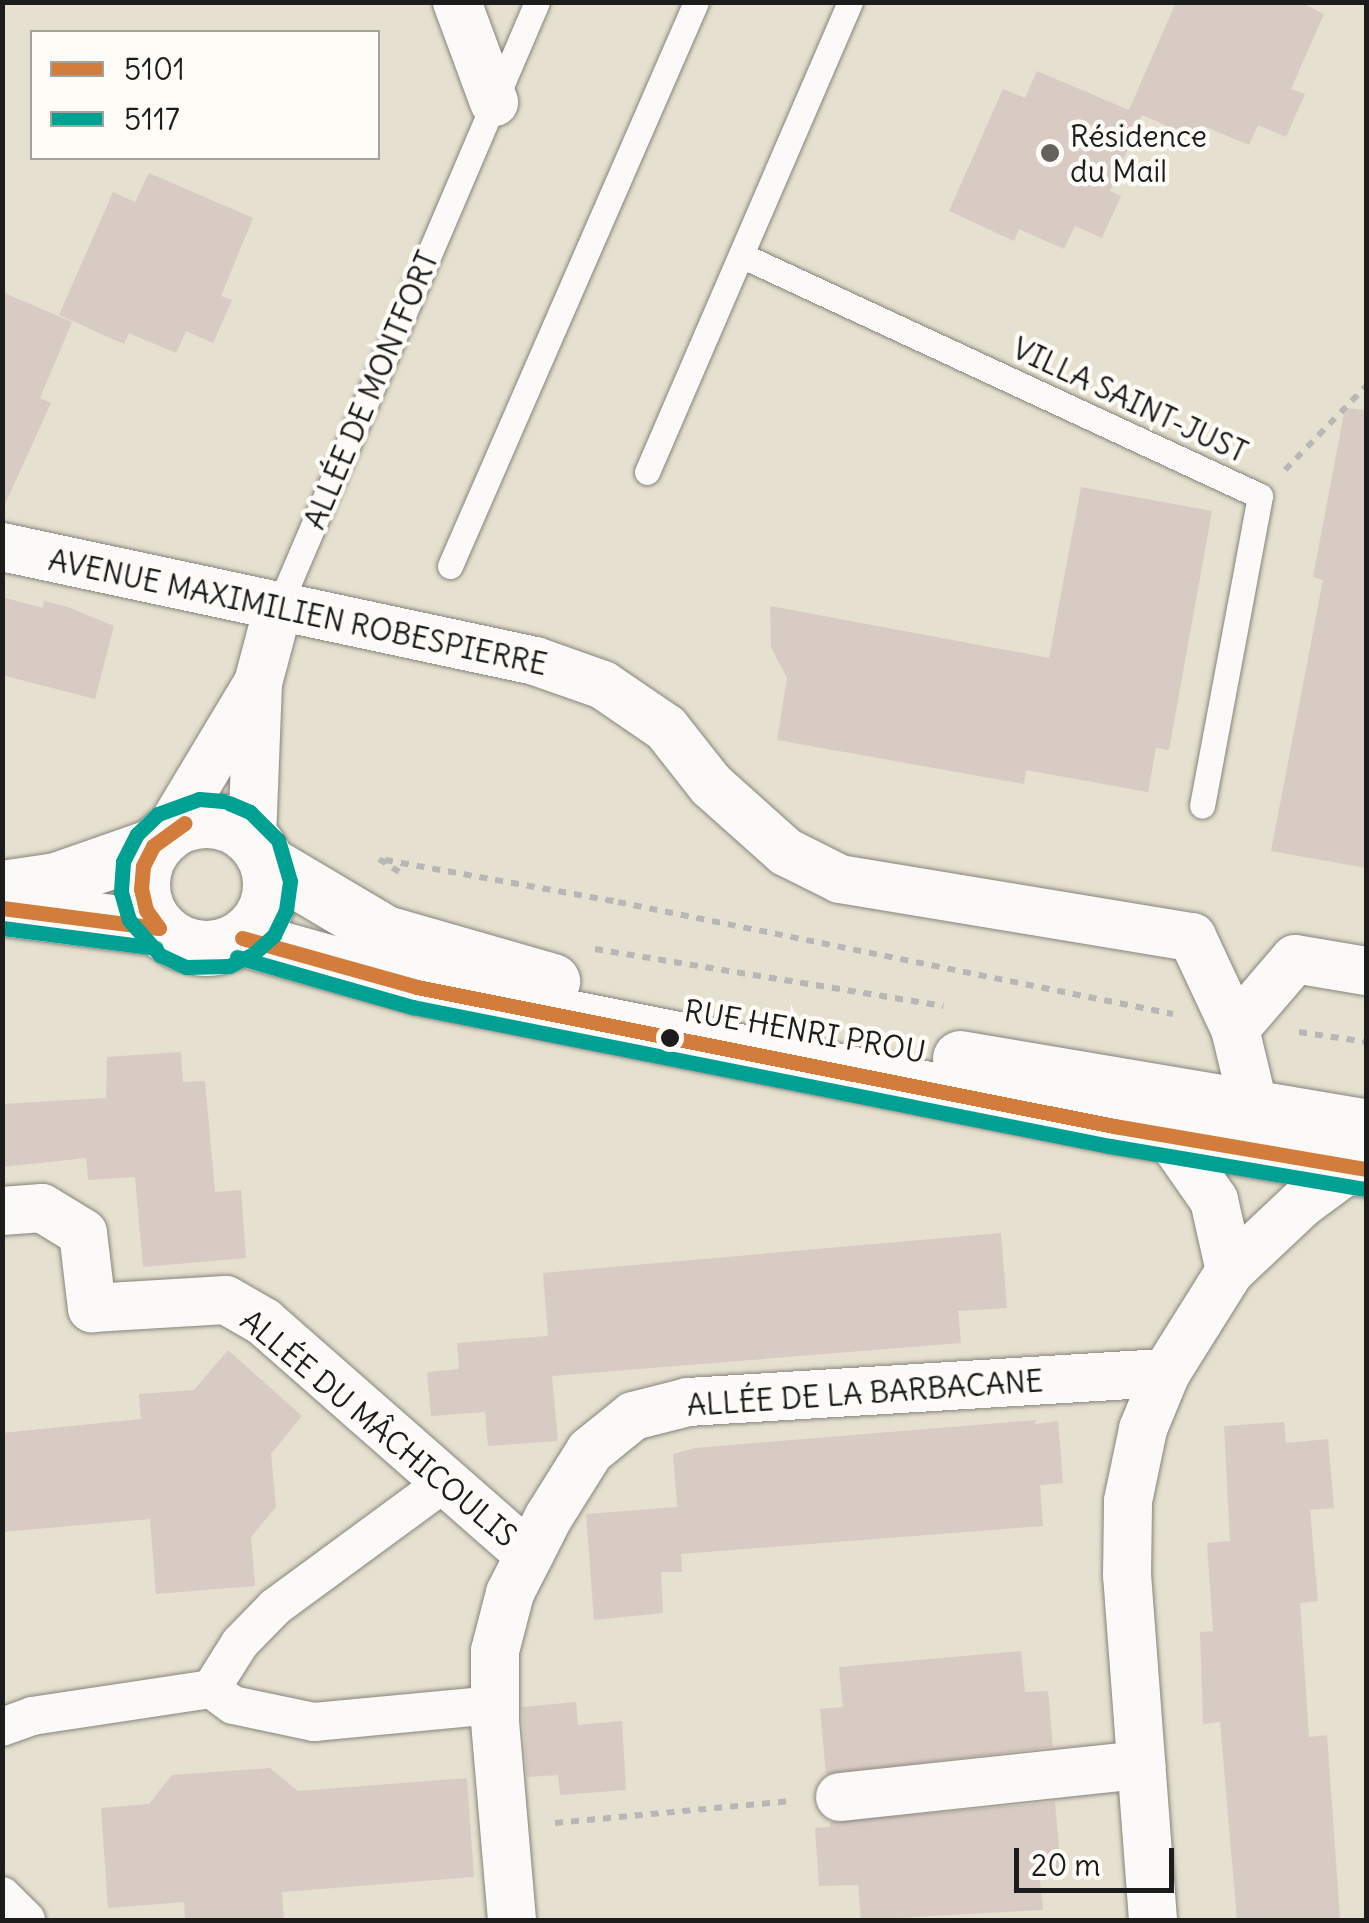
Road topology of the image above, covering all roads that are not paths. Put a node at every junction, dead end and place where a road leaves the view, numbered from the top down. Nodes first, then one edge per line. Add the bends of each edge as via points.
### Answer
1 (457, 2) edge
2 (536, 2) edge
3 (696, 2) edge
4 (850, 2) edge
5 (494, 102) junction
6 (741, 255) junction
7 (647, 472) dead end
8 (2, 547) edge
9 (450, 566) dead end
10 (278, 608) junction
11 (258, 683) junction
12 (1202, 806) dead end
13 (161, 839) junction
14 (260, 851) junction
15 (2, 888) edge
16 (2, 908) edge
17 (159, 928) junction
18 (242, 938) junction
19 (1366, 972) edge
20 (1214, 1023) junction
21 (1254, 1108) junction
22 (1167, 1133) junction
23 (1361, 1154) edge
24 (2, 1212) edge
25 (1230, 1271) junction
26 (1166, 1372) junction
27 (445, 1482) junction
28 (528, 1555) junction
29 (212, 1689) junction
30 (495, 1705) junction
31 (2, 1727) edge
32 (1141, 1764) junction
33 (840, 1797) road end
34 (2, 1896) edge
35 (26, 1920) edge
36 (512, 1920) edge
37 (1153, 1920) edge

1 - 5 street
2 - 5 lane, ALLÉE DE MONTFORT
3 - 9 lane
4 - 6 lane
5 - 10 lane, ALLÉE DE MONTFORT
6 - 7 lane
6 - 12 lane, VILLA SAINT-JUST via 1260,496
8 - 10 street, AVENUE MAXIMILIEN ROBESPIERRE
10 - 11 street, ALLÉE DE MONTFORT
10 - 20 street, AVENUE MAXIMILIEN ROBESPIERRE via 535,661 602,684 666,728 711,785 786,852 840,879 1192,937
11 - 13 street, ALLÉE DE MONTFORT
11 - 14 street, ALLÉE DE MONTFORT
13 - 14 street via 185,823 221,821
13 - 15 street via 56,880
13 - 17 street via 143,866 141,888
14 - 18 street via 267,905
14 - 21 street, RUE HENRI PROU via 385,933 572,987
16 - 17 street
17 - 18 street via 173,940 208,949
18 - 22 street, RUE HENRI PROU via 417,987
19 - 20 street via 1296,959
20 - 21 street, AVENUE MAXIMILIEN ROBESPIERRE
21 - 23 street, RUE HENRI PROU
22 - 23 street, RUE HENRI PROU
22 - 25 street via 1214,1200
23 - 25 street
24 - 27 street, ALLÉE DU MÂCHICOULIS via 42,1208 83,1233 92,1308 226,1300 264,1322
25 - 26 street
26 - 28 street, ALLÉE DE LA BARBACANE via 688,1402 633,1416 590,1451
26 - 32 street via 1143,1429 1128,1501
27 - 28 street, ALLÉE DU MÂCHICOULIS
27 - 29 street via 275,1607 240,1643
28 - 30 street, ALLÉE DE LA BARBACANE via 510,1593 496,1651
29 - 30 street via 232,1705 314,1722
29 - 31 street via 32,1716
30 - 36 street, ALLÉE DE LA BARBACANE
32 - 33 street
32 - 37 street
34 - 35 street

